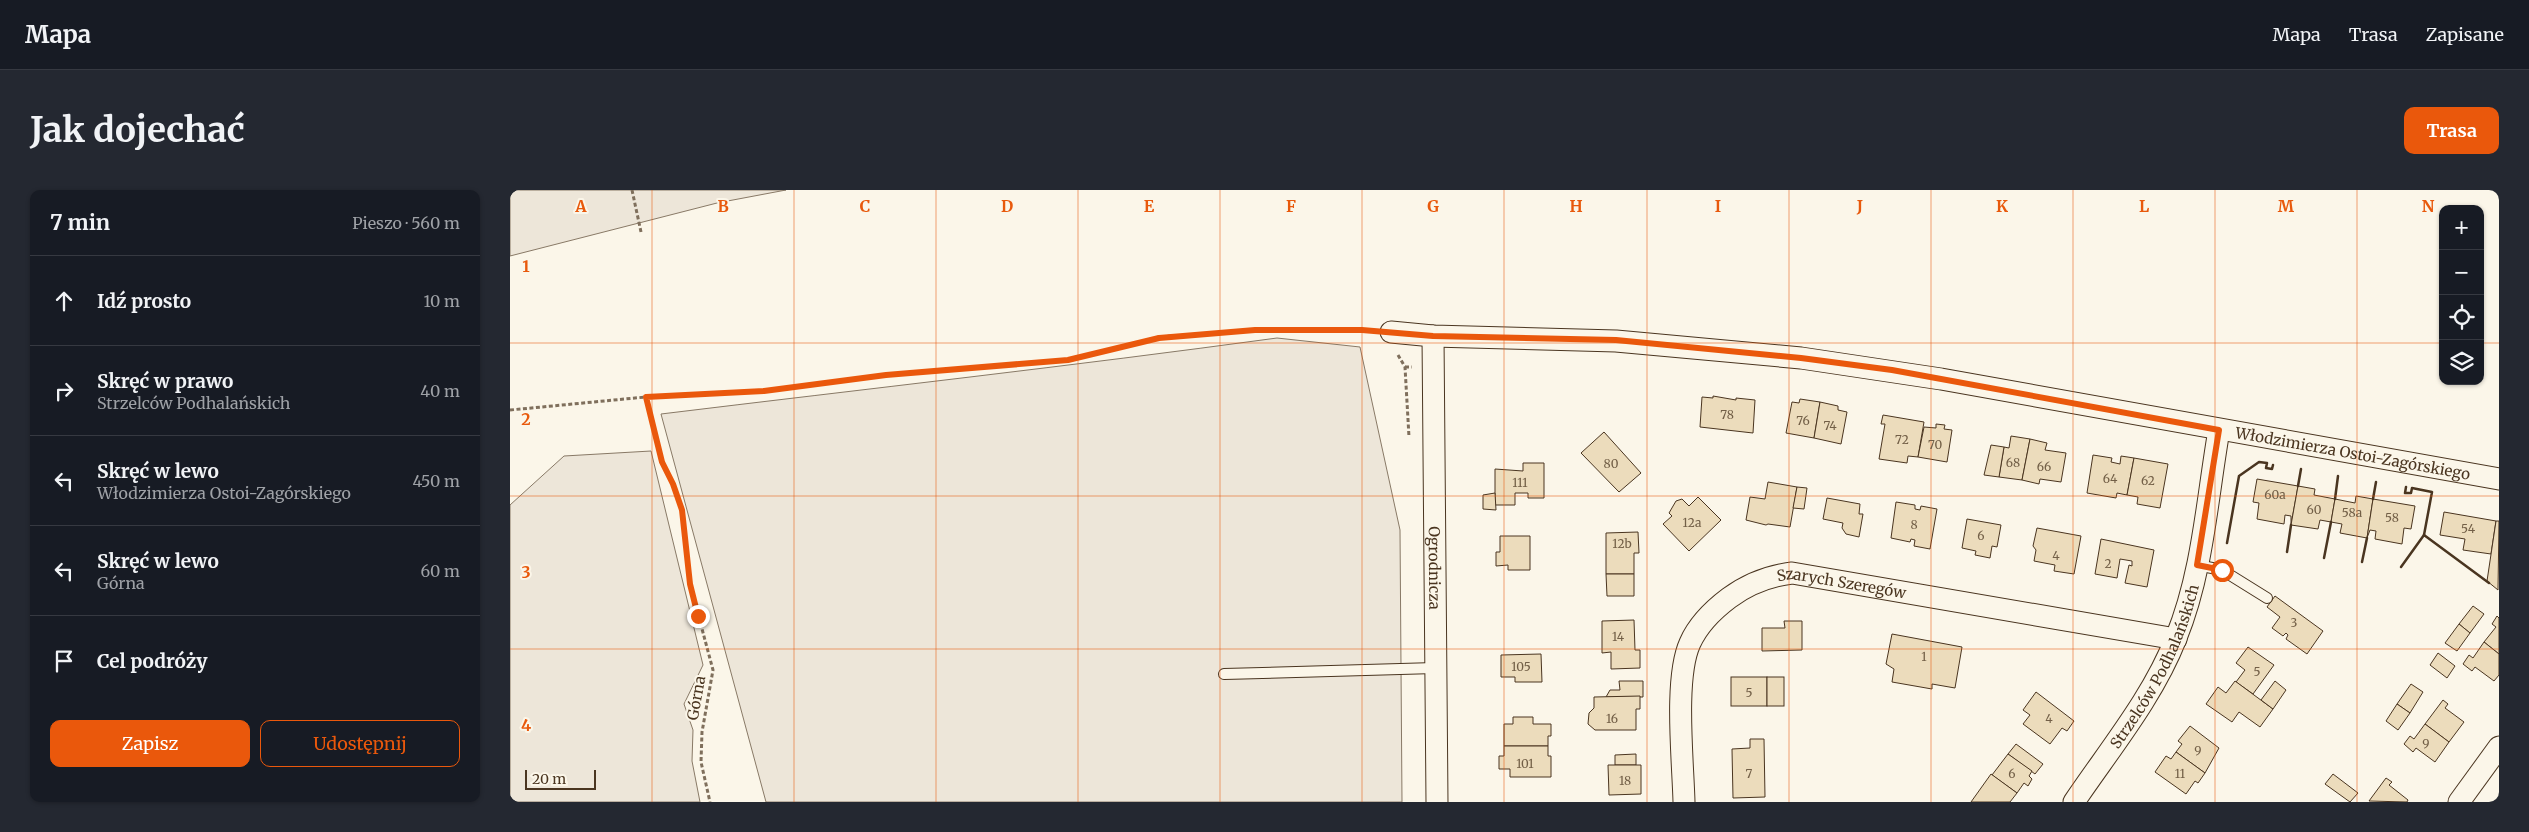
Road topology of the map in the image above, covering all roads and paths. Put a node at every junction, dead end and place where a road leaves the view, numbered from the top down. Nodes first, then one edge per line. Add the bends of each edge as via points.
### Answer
1 (632, 190) edge
2 (641, 232) dead end
3 (1391, 332) joint
4 (1433, 336) junction
5 (646, 397) junction
6 (510, 410) edge
7 (2219, 430) junction
8 (2499, 479) edge
9 (2197, 565) junction
10 (2267, 598) dead end
11 (2176, 639) junction
12 (1435, 668) junction
13 (1224, 674) dead end
14 (2499, 747) edge
15 (710, 802) edge
16 (1437, 802) edge
17 (1684, 802) edge
18 (2074, 802) edge
19 (2458, 802) edge

1 - 2 path
3 - 4 street, Włodzimierza Ostoi-Zagórskiego
3 - 5 path via 1255,330 1159,338 1068,360 886,375 764,391
4 - 7 street, Włodzimierza Ostoi-Zagórskiego via 1616,340 1801,358 1933,378
4 - 12 street, Ogrodnicza
5 - 6 path
5 - 15 path, Górna via 662,462 682,510 690,584 713,670 702,732 701,762
7 - 8 street, Włodzimierza Ostoi-Zagórskiego
7 - 9 street, Strzelców Podhalańskich
9 - 10 lane via 2222,570
9 - 11 street, Strzelców Podhalańskich via 2190,599
11 - 17 street, Szarych Szeregów via 1792,573 1760,580 1719,605 1689,644 1681,680
11 - 18 street, Strzelców Podhalańskich via 2145,697
12 - 13 lane
12 - 16 street, Ogrodnicza
14 - 19 street

